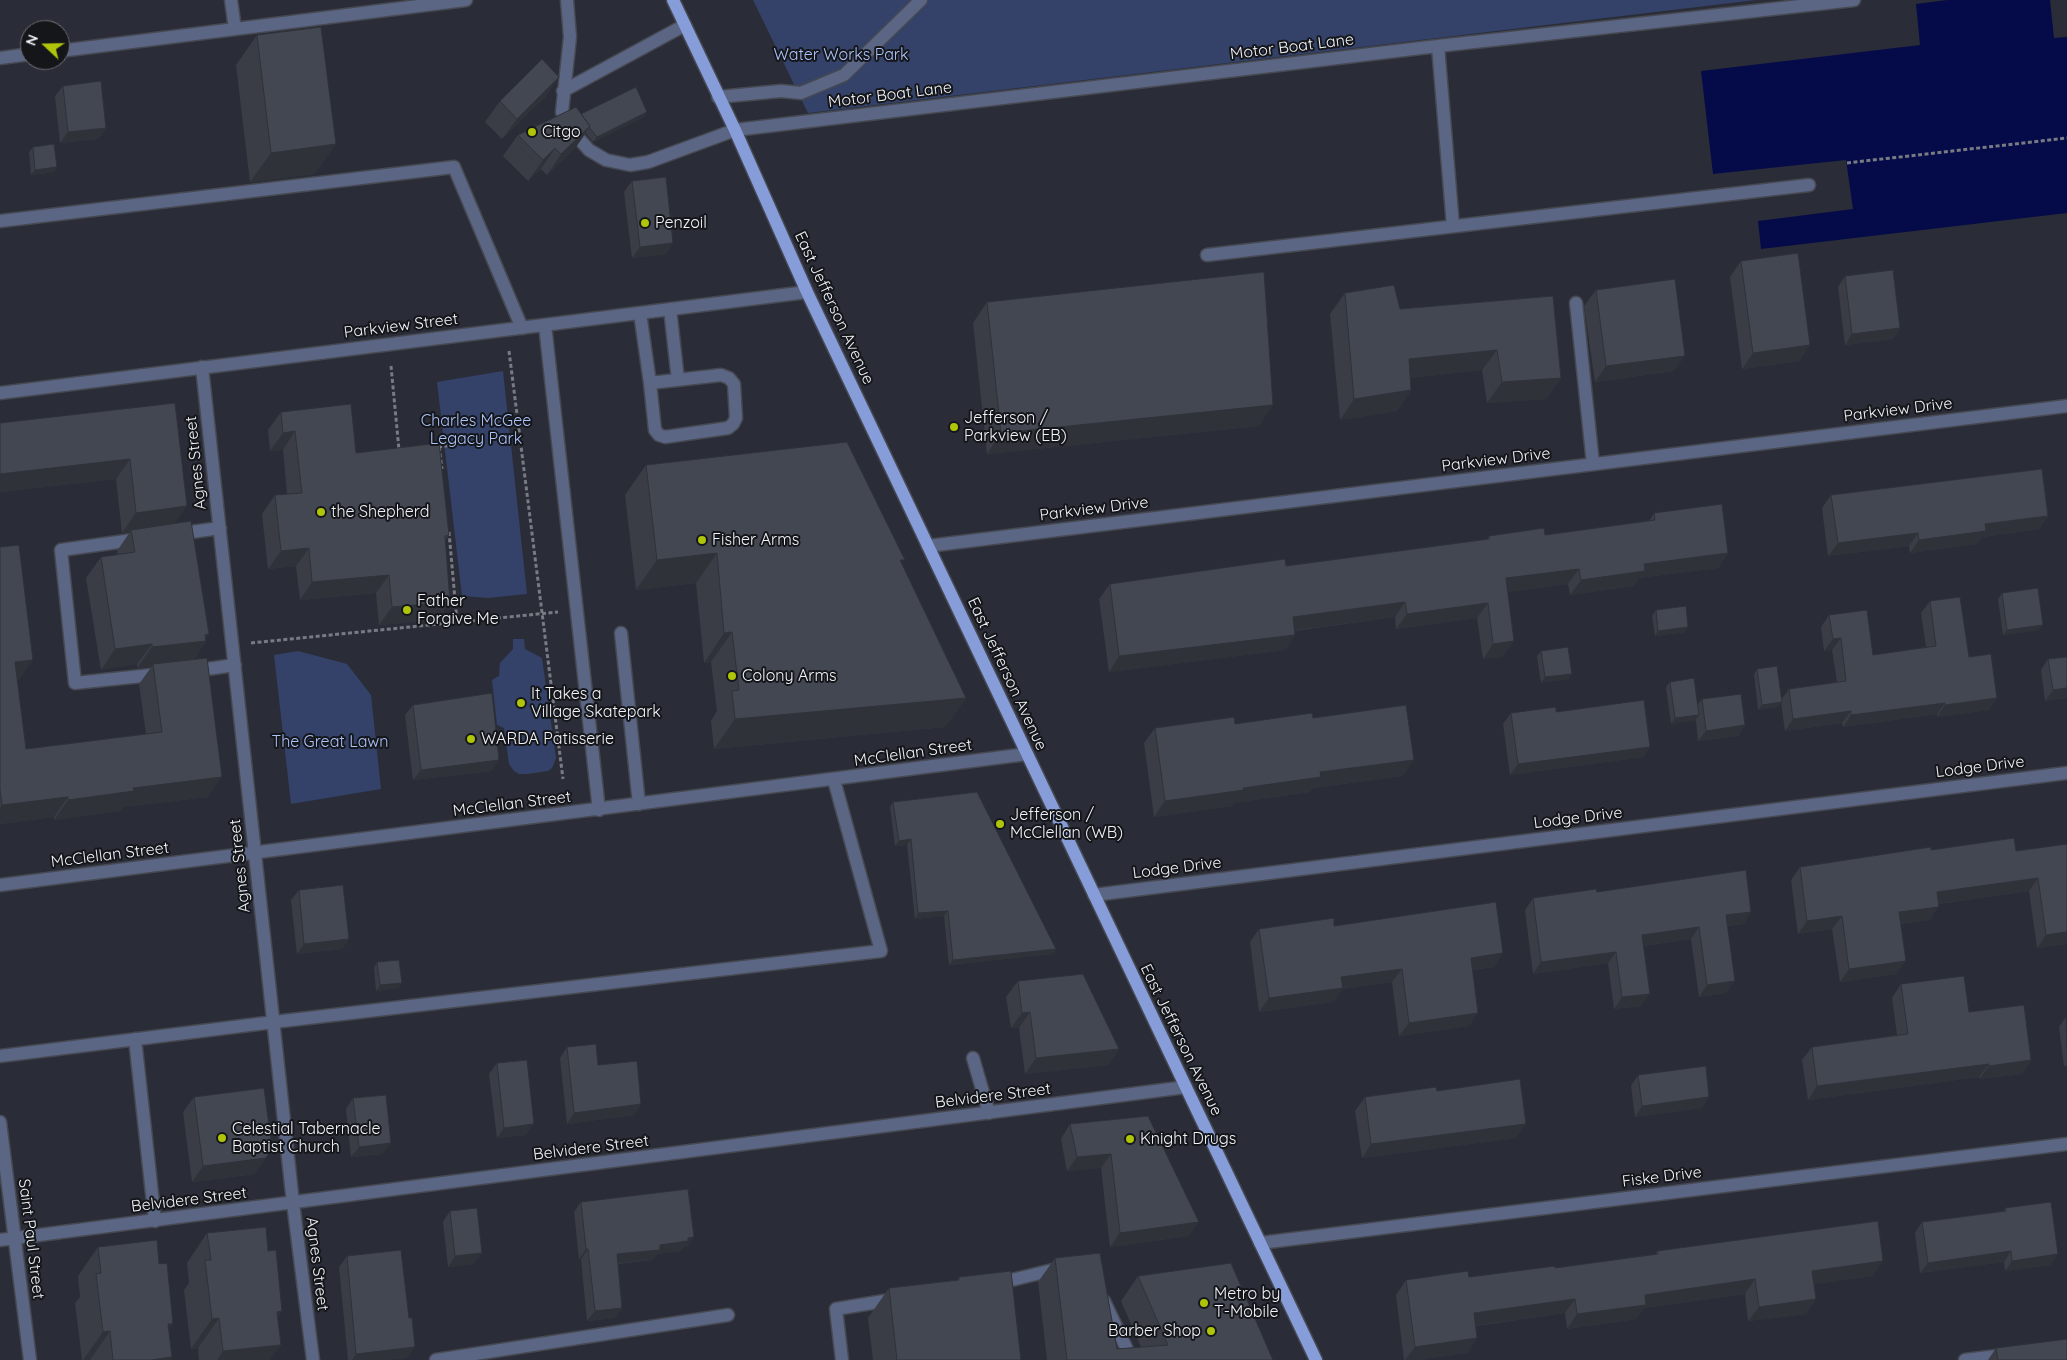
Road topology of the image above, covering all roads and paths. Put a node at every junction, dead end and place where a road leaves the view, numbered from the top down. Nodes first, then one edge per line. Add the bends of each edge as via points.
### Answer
1 (231, 0) edge
2 (466, 0) edge
3 (567, 0) edge
4 (674, 0) edge
5 (921, 0) edge
6 (1854, 0) edge
7 (442, 2) edge
8 (685, 25) junction
9 (235, 28) junction
10 (1438, 46) junction
11 (70, 50) edge
12 (20, 55) edge
13 (0, 58) edge
14 (563, 91) junction
15 (718, 97) junction
16 (735, 130) junction
17 (2067, 138) edge
18 (1847, 164) dead end
19 (1809, 185) dead end
20 (0, 221) edge
21 (1453, 226) junction
22 (1207, 255) dead end
23 (807, 292) junction
24 (1576, 303) dead end
25 (670, 310) junction
26 (640, 313) junction
27 (545, 325) junction
28 (522, 328) junction
29 (508, 351) dead end
30 (391, 366) dead end
31 (202, 367) junction
32 (678, 380) junction
33 (650, 383) junction
34 (0, 393) edge
35 (2067, 406) edge
36 (452, 446) dead end
37 (439, 447) junction
38 (431, 448) edge
39 (399, 450) junction
40 (407, 450) edge
41 (400, 457) edge
42 (1593, 464) junction
43 (442, 475) edge
44 (220, 528) junction
45 (449, 531) edge
46 (928, 546) junction
47 (576, 610) junction
48 (542, 614) junction
49 (457, 622) junction
50 (621, 633) dead end
51 (233, 646) junction
52 (235, 665) junction
53 (1027, 754) junction
54 (2067, 773) edge
55 (563, 779) dead end
56 (834, 780) junction
57 (639, 804) junction
58 (598, 810) junction
59 (255, 853) junction
60 (0, 885) edge
61 (1094, 895) junction
62 (274, 1022) junction
63 (135, 1039) junction
64 (0, 1056) edge
65 (973, 1058) dead end
66 (1186, 1087) junction
67 (989, 1113) junction
68 (0, 1122) edge
69 (2067, 1144) edge
70 (293, 1203) junction
71 (155, 1221) junction
72 (15, 1238) junction
73 (0, 1240) edge
74 (1260, 1244) junction
75 (1076, 1264) edge
76 (980, 1286) edge
77 (1098, 1288) edge
78 (912, 1297) edge
79 (728, 1315) dead end
80 (2021, 1353) edge
81 (30, 1360) edge
82 (313, 1360) edge
83 (436, 1360) edge
84 (842, 1360) edge
85 (1132, 1360) edge
86 (1316, 1360) edge
87 (1965, 1360) edge

1 - 9 street
2 - 7 street
3 - 14 street, Motor Boat Lane via 570,37
4 - 8 main road, East Jefferson Avenue
5 - 15 street via 844,76 801,93 781,91
6 - 10 street, Motor Boat Lane
7 - 9 street
8 - 14 street
8 - 15 main road, East Jefferson Avenue
9 - 11 street
10 - 16 street, Motor Boat Lane
10 - 21 street
12 - 13 street
14 - 16 street, Motor Boat Lane via 562,112 573,132 589,150 606,160 630,165 648,162
15 - 16 main road, East Jefferson Avenue
16 - 23 main road, East Jefferson Avenue
17 - 18 path
19 - 21 street
20 - 28 street via 454,167
21 - 22 street
23 - 25 street, Parkview Street
23 - 46 main road, East Jefferson Avenue
24 - 42 street
25 - 26 street, Parkview Street
25 - 32 street
26 - 27 street, Parkview Street
26 - 33 street
27 - 28 street, Parkview Street
27 - 47 street
28 - 31 street, Parkview Street
29 - 48 path
30 - 39 path
31 - 34 street, Parkview Street
31 - 44 street, Agnes Street
32 - 33 street
32 - 33 street via 721,375 729,378 734,384 736,418 733,424 728,428 665,437 659,435 655,430
35 - 42 street, Parkview Drive
36 - 37 path
37 - 38 path
37 - 43 path
39 - 40 path
39 - 41 path
42 - 46 street, Parkview Drive
44 - 51 street, Agnes Street
44 - 52 street via 61,550 75,683
45 - 49 path
46 - 53 main road, East Jefferson Avenue
47 - 48 path
47 - 58 street
48 - 49 path
48 - 55 path
49 - 51 path
50 - 57 street
51 - 52 street, Agnes Street
52 - 59 street, Agnes Street
53 - 56 street, McClellan Street
53 - 61 main road, East Jefferson Avenue
54 - 61 street, Lodge Drive
56 - 57 street, McClellan Street
56 - 62 street via 881,951
57 - 58 street, McClellan Street
58 - 59 street, McClellan Street
59 - 60 street, McClellan Street
59 - 62 street, Agnes Street
61 - 66 main road, East Jefferson Avenue
62 - 63 street
62 - 70 street, Agnes Street
63 - 64 street
63 - 71 street
65 - 67 street
66 - 67 street, Belvidere Street
66 - 74 main road, East Jefferson Avenue
67 - 70 street, Belvidere Street
68 - 72 street, Saint Paul Street
69 - 74 street, Fiske Drive
70 - 71 street, Belvidere Street
70 - 82 street, Agnes Street
71 - 72 street, Belvidere Street
72 - 73 street, Belvidere Street
72 - 81 street, Saint Paul Street
74 - 86 main road, East Jefferson Avenue
75 - 76 street via 1009,1287
77 - 85 street
78 - 84 street via 836,1308
79 - 83 street
80 - 87 street

